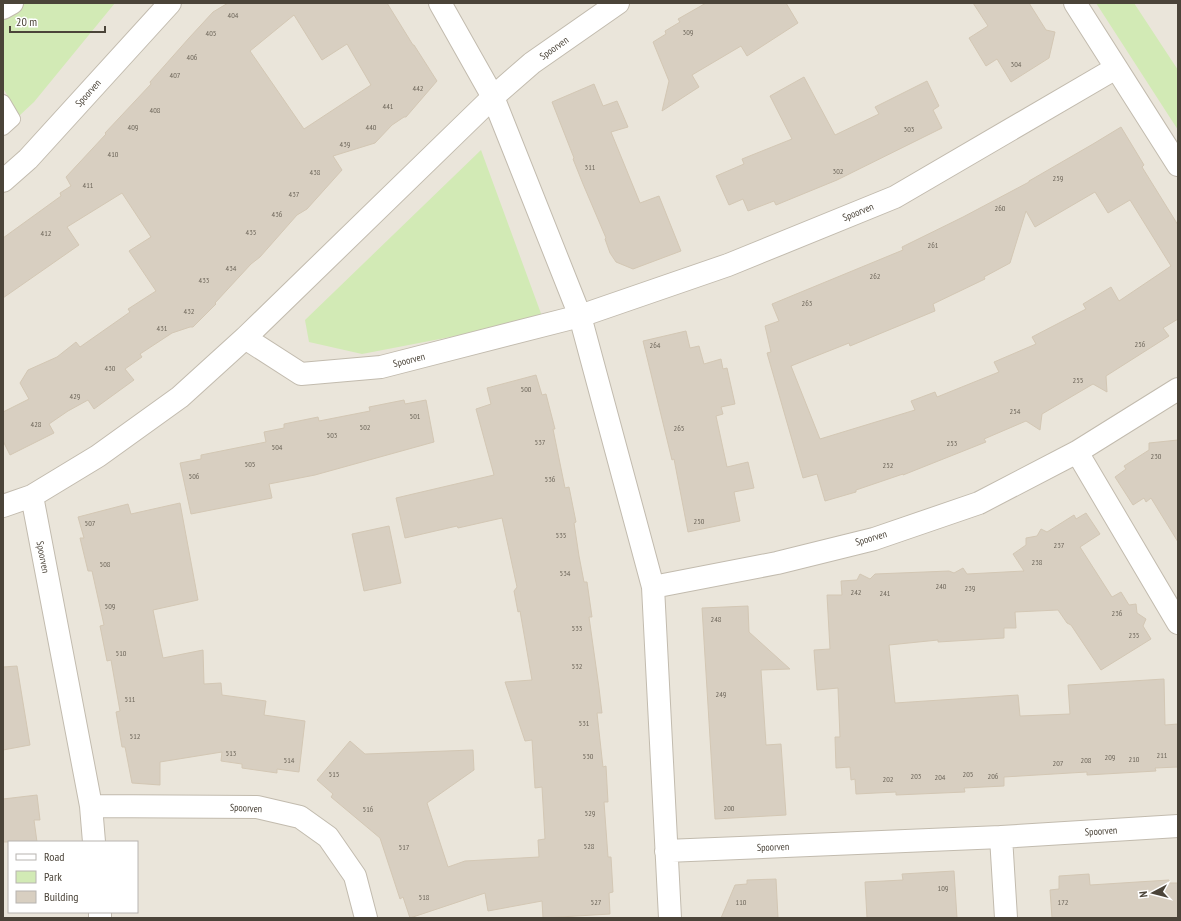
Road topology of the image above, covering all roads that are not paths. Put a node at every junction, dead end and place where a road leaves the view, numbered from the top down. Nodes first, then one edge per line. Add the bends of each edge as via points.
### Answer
1 (12, 3) edge
2 (170, 3) edge
3 (440, 3) edge
4 (618, 3) edge
5 (1075, 3) edge
6 (3, 8) edge
7 (1116, 68) junction
8 (493, 97) junction
9 (3, 102) edge
10 (3, 128) edge
11 (1178, 165) edge
12 (3, 181) edge
13 (580, 316) junction
14 (245, 338) junction
15 (1178, 389) edge
16 (1077, 452) junction
17 (32, 496) junction
18 (3, 506) edge
19 (654, 587) junction
20 (1178, 623) edge
21 (91, 806) junction
22 (1178, 826) edge
23 (1001, 837) junction
24 (94, 841) edge
25 (666, 851) junction
26 (366, 918) edge
27 (670, 918) edge
28 (1006, 918) edge

1 - 6 street
2 - 12 street, Spoorven via 28,159
3 - 8 street
4 - 8 street, Spoorven via 532,63
5 - 7 street
7 - 11 street
7 - 13 street, Spoorven via 895,197 728,265
8 - 13 street
8 - 14 street, Spoorven
9 - 10 lane via 13,119
13 - 14 street, Spoorven via 381,367 301,374
13 - 19 street
14 - 17 street, Spoorven via 180,397 98,456
15 - 16 street, Spoorven
16 - 19 street, Spoorven via 979,503 874,539 777,563
16 - 20 street
17 - 18 street, Spoorven
17 - 21 street, Spoorven
19 - 25 street
21 - 24 street, Spoorven
21 - 26 street, Spoorven via 257,807 300,817 328,837 355,876
22 - 23 street, Spoorven
23 - 25 street, Spoorven
23 - 28 street
25 - 27 street

